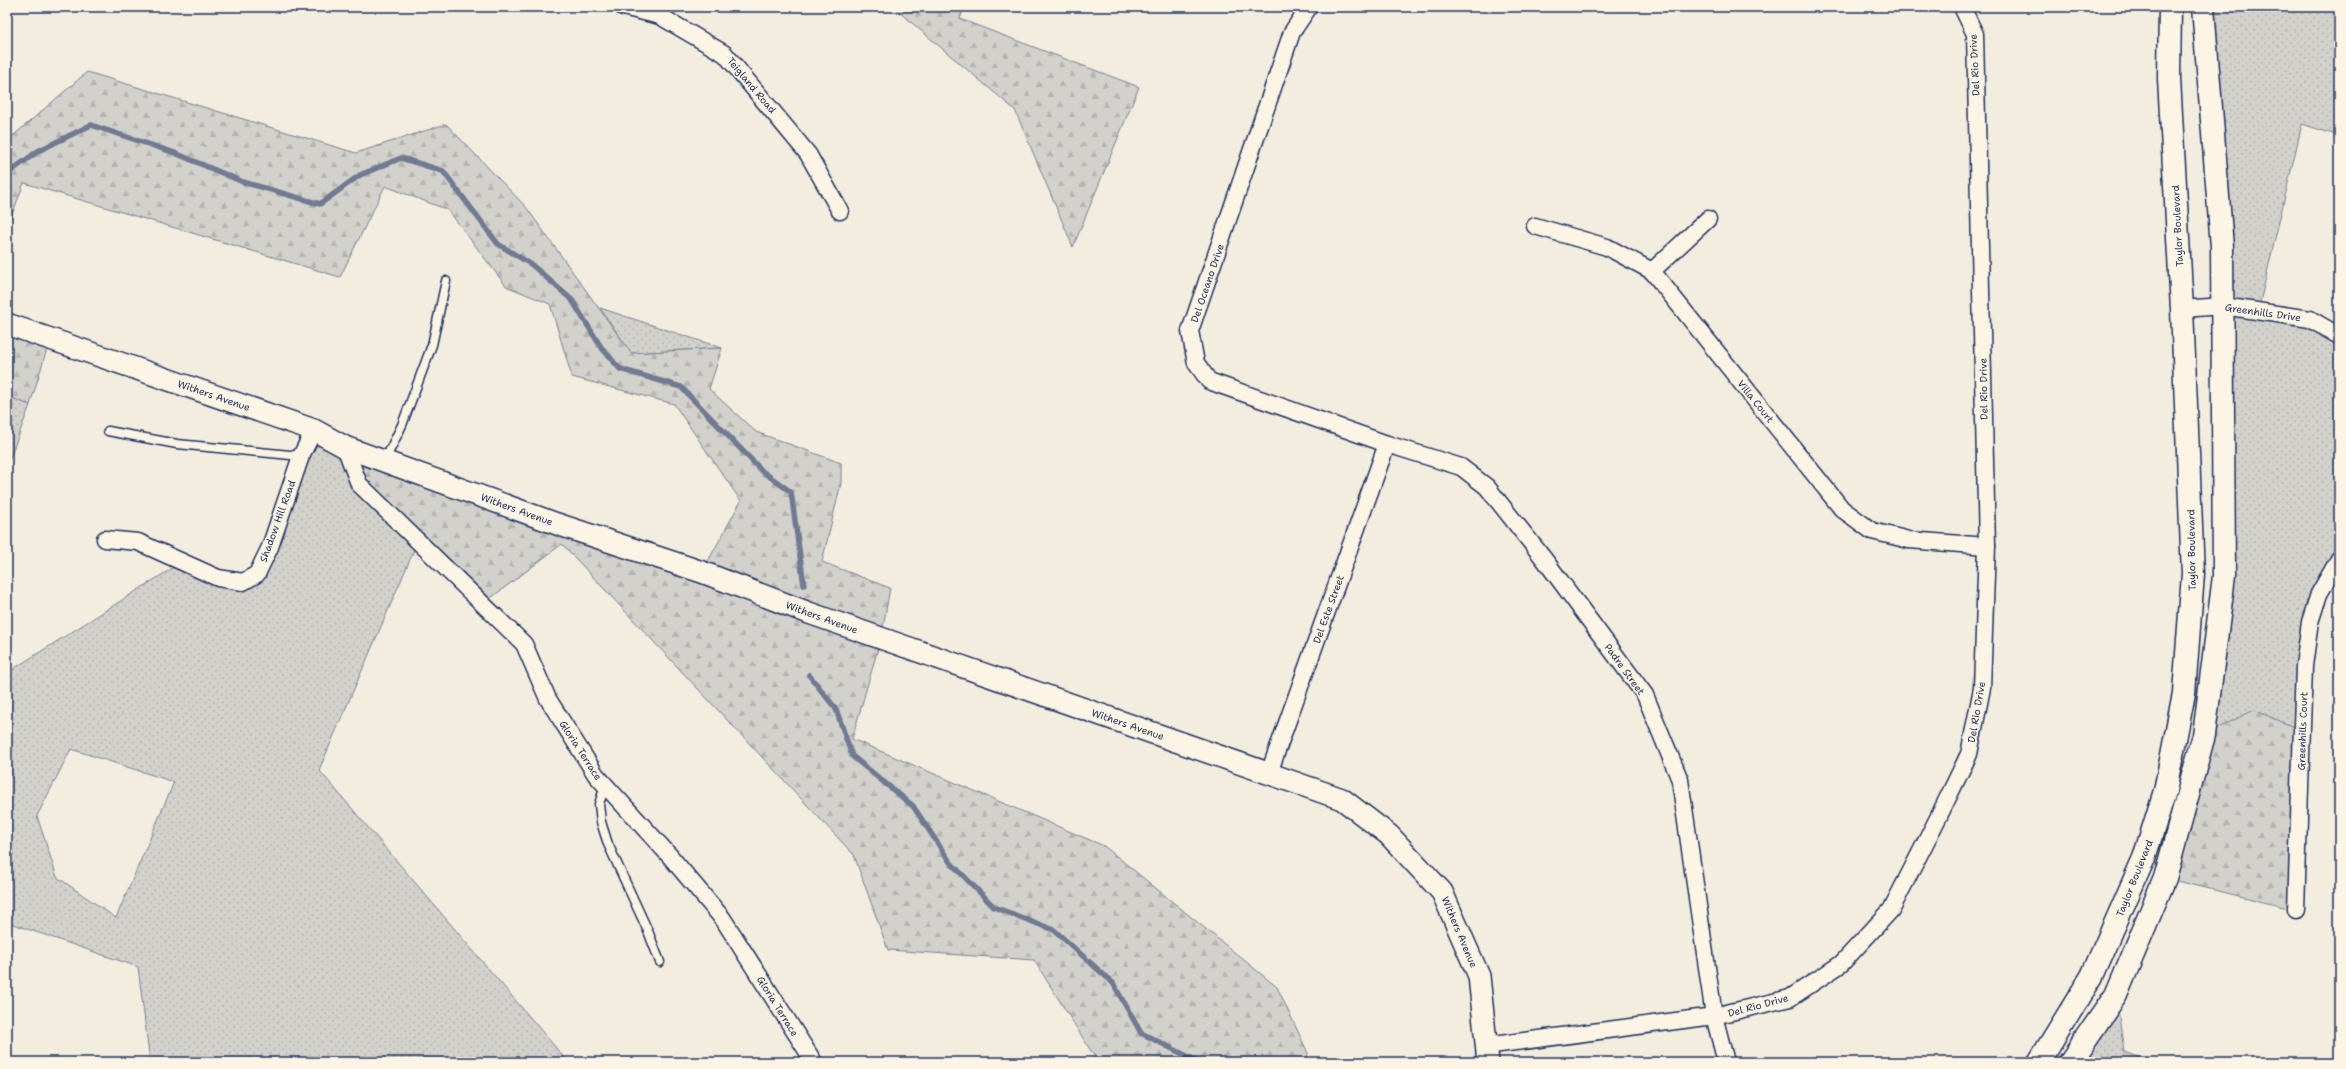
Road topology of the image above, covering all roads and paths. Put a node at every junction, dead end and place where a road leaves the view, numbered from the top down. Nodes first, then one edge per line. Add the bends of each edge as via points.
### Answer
1 (623, 7) edge
2 (1308, 7) edge
3 (1962, 7) edge
4 (2170, 7) edge
5 (2203, 7) edge
6 (840, 211) dead end
7 (1708, 219) dead end
8 (1535, 226) dead end
9 (1652, 270) junction
10 (446, 281) dead end
11 (2223, 306) junction
12 (2182, 310) junction
13 (7, 324) edge
14 (2339, 336) edge
15 (314, 430) junction
16 (108, 431) dead end
17 (1387, 444) junction
18 (345, 447) junction
19 (301, 456) junction
20 (385, 460) junction
21 (105, 539) dead end
22 (1987, 546) junction
23 (2339, 559) edge
24 (1269, 773) junction
25 (605, 786) junction
26 (2296, 910) dead end
27 (660, 962) dead end
28 (1714, 1016) junction
29 (1487, 1054) edge
30 (814, 1062) edge
31 (1726, 1062) edge
32 (2039, 1062) edge
33 (2070, 1062) edge

1 - 6 street, Teigland Road via 660,16 725,54 808,154
2 - 17 street, Del Oceano Drive via 1289,39 1190,331 1192,346 1196,363 1209,381
3 - 22 street, Del Rio Drive via 1975,34
4 - 12 main road, Taylor Boulevard via 2169,79
5 - 11 main road via 2222,247
7 - 9 street
8 - 9 street, Villa Court via 1607,247
9 - 22 street, Villa Court via 1842,509 1872,531 1909,540
10 - 20 lane via 432,345 402,425
11 - 12 street, Greenhills Drive
11 - 14 street, Greenhills Drive via 2310,319
11 - 33 main road via 2224,576 2204,735 2165,878 2116,995
12 - 32 main road, Taylor Boulevard via 2193,574 2184,693 2165,791 2144,858 2092,976
13 - 15 street, Withers Avenue
15 - 18 street, Withers Avenue
15 - 19 street, Shadow Hill Road
16 - 19 lane via 177,444
17 - 24 street, Del Este Street
17 - 28 street, Padre Street via 1462,468 1487,487 1544,559 1645,696 1680,780
18 - 20 street, Withers Avenue
18 - 25 street, Gloria Terrace via 359,484 524,644 548,700
19 - 21 street, Shadow Hill Road via 270,547 257,574 243,582 218,578 138,542
20 - 24 street, Withers Avenue via 558,524 702,572 809,613
22 - 28 street, Del Rio Drive via 1982,688 1968,754 1891,910 1841,964 1790,998
23 - 26 street, Greenhills Court via 2319,594 2310,622 2305,659
24 - 29 street, Withers Avenue via 1342,799 1389,835 1442,892 1479,976
25 - 27 lane via 599,804 608,844
25 - 30 street, Gloria Terrace via 670,855 723,919
28 - 29 street, Del Rio Drive
28 - 31 street, Padre Street

